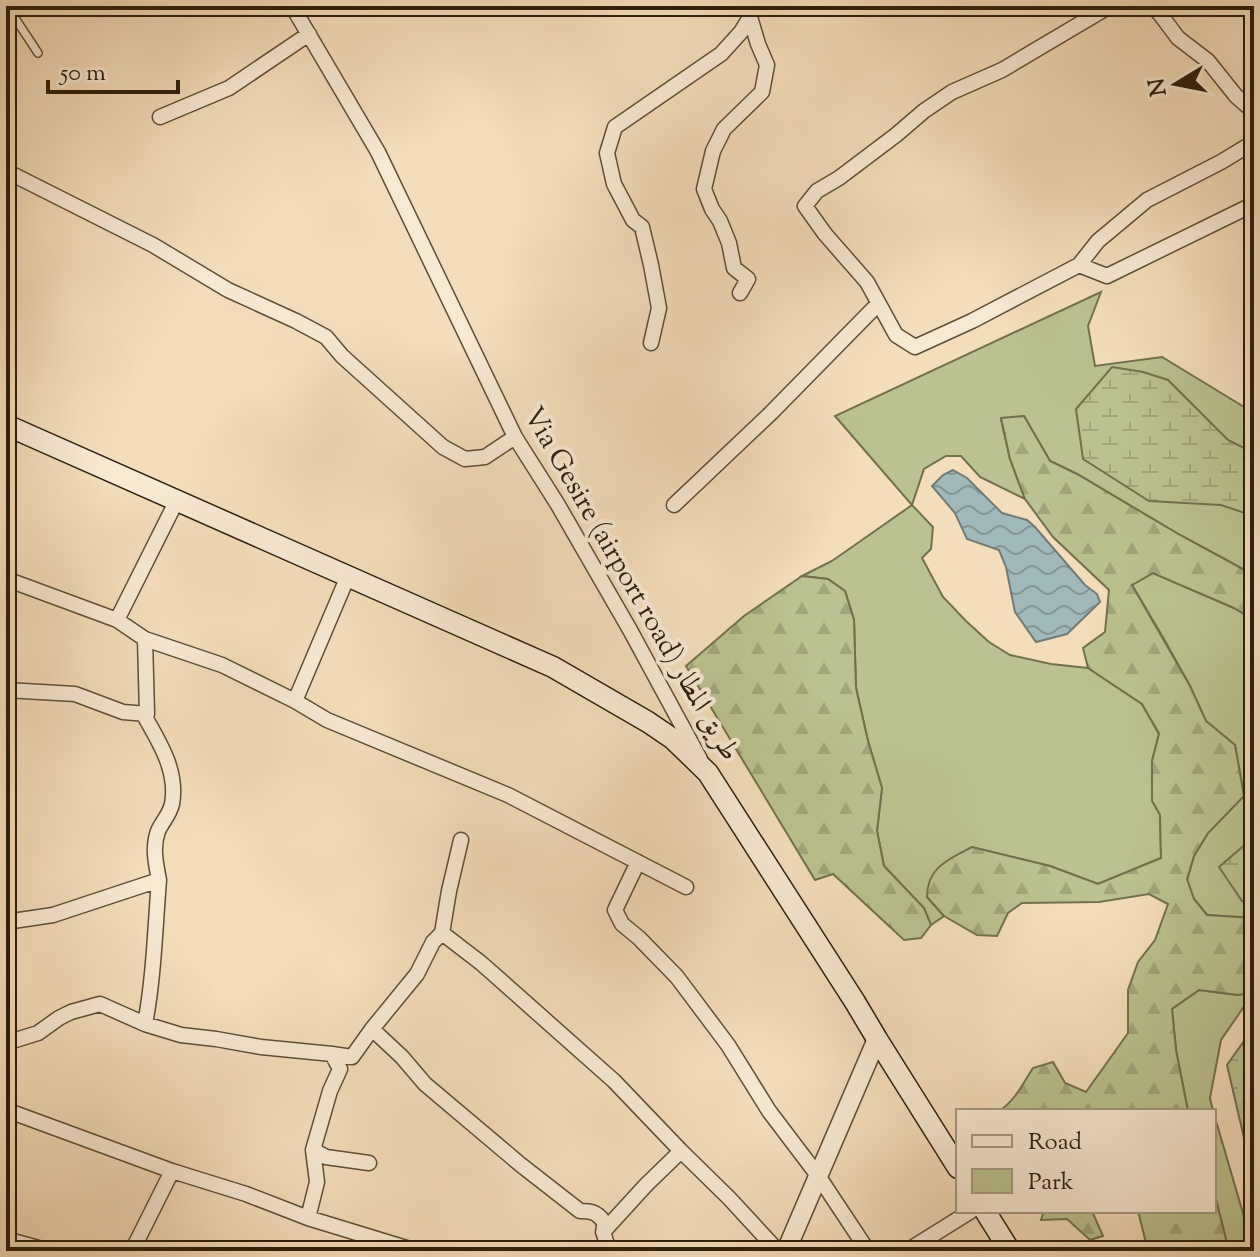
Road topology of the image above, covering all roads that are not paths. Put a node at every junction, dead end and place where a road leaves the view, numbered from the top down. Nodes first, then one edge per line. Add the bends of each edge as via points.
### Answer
1 (7, 6) edge
2 (292, 6) edge
3 (1110, 6) edge
4 (1152, 6) edge
5 (748, 11) edge
6 (309, 34) junction
7 (38, 53) dead end
8 (1254, 112) edge
9 (160, 117) dead end
10 (1254, 142) edge
11 (6, 171) edge
12 (1254, 204) edge
13 (1079, 265) junction
14 (740, 293) dead end
15 (878, 304) junction
16 (651, 343) dead end
17 (6, 425) edge
18 (515, 437) junction
19 (177, 500) junction
20 (674, 505) dead end
21 (348, 576) junction
22 (6, 579) edge
23 (117, 620) junction
24 (145, 639) junction
25 (6, 690) edge
26 (295, 701) junction
27 (147, 714) junction
28 (708, 773) junction
29 (461, 840) dead end
30 (638, 862) junction
31 (159, 880) junction
32 (686, 887) dead end
33 (6, 922) edge
34 (442, 933) junction
35 (145, 1024) junction
36 (372, 1029) junction
37 (877, 1039) junction
38 (6, 1043) edge
39 (332, 1054) junction
40 (6, 1110) edge
41 (313, 1150) junction
42 (681, 1151) junction
43 (369, 1163) dead end
44 (956, 1165) edge
45 (172, 1171) junction
46 (819, 1177) junction
47 (968, 1213) edge
48 (986, 1213) edge
49 (308, 1218) junction
50 (603, 1232) junction
51 (6, 1239) edge
52 (49, 1251) edge
53 (132, 1251) edge
54 (416, 1251) edge
55 (612, 1251) edge
56 (778, 1251) edge
57 (786, 1251) edge
58 (868, 1251) edge
59 (907, 1251) edge
60 (1010, 1251) edge

1 - 7 lane
2 - 6 street, Via Gesire (airport road) طريق المطار
3 - 15 street via 1002,70 952,92 817,191 805,206 867,282
4 - 8 street
5 - 14 street via 767,65 762,92 724,129 704,189 729,243 734,268 748,279
5 - 16 street via 741,32 721,54 615,127 607,153 614,184 642,227 651,265 659,308
6 - 9 street via 229,88
6 - 18 street, Via Gesire (airport road) طريق المطار via 378,152
10 - 13 street via 1147,200 1098,241
11 - 18 street via 326,337 443,447 465,459 485,457
12 - 13 street via 1107,276
13 - 15 street via 915,347 896,335
15 - 20 street
17 - 19 main road
18 - 28 street, Via Gesire (airport road) طريق المطار
19 - 21 main road
19 - 23 street
21 - 26 street
21 - 28 main road via 553,667 673,739
22 - 23 street
23 - 24 street
24 - 26 street via 222,665
24 - 27 street
25 - 27 street via 75,694 123,712
26 - 30 street via 327,720 508,795
27 - 31 street via 172,775 172,806 157,833 154,852
28 - 37 main road, Via Gesire (airport road) طريق المطار
29 - 34 street
30 - 32 street
30 - 46 street via 615,910 622,924 677,977
31 - 33 street via 53,915
31 - 35 street
34 - 36 street
34 - 42 street via 614,1081
35 - 38 street via 100,1004
35 - 39 street via 181,1035
36 - 39 street via 352,1057
36 - 50 street via 425,1084 521,1165 580,1211 598,1214
37 - 44 main road, Via Gesire (airport road) طريق المطار
37 - 46 street
39 - 41 street via 340,1069
40 - 45 street
41 - 43 street
41 - 49 street via 317,1182
42 - 50 street
42 - 56 street
45 - 49 street
45 - 53 street
46 - 57 street
46 - 58 street
47 - 59 street
48 - 60 main road
49 - 54 street
50 - 55 street
51 - 52 street

